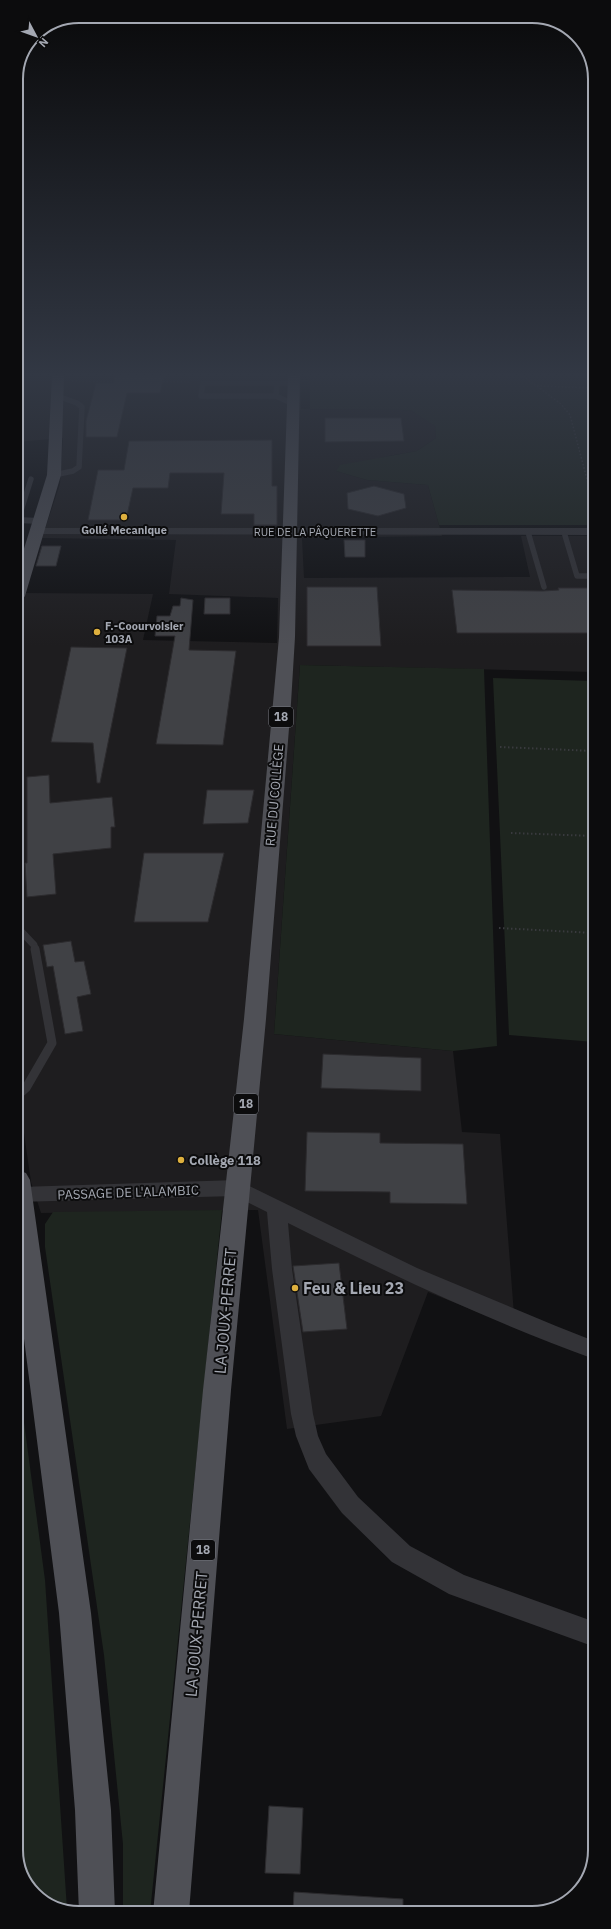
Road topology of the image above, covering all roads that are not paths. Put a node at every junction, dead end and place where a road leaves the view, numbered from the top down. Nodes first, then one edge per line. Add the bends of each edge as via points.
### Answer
1 (55, 466) edge
2 (79, 466) edge
3 (292, 466) edge
4 (54, 475) junction
5 (31, 479) dead end
6 (23, 502) edge
7 (23, 522) edge
8 (38, 526) junction
9 (528, 532) junction
10 (564, 532) junction
11 (290, 533) junction
12 (588, 535) edge
13 (23, 576) edge
14 (588, 576) edge
15 (544, 587) dead end
16 (23, 933) edge
17 (23, 1091) edge
18 (23, 1187) edge
19 (237, 1188) junction
20 (277, 1209) junction
21 (23, 1228) edge
22 (588, 1348) edge
23 (588, 1632) edge
24 (97, 1906) edge
25 (172, 1906) edge

1 - 4 main road
2 - 4 lane via 73,471
3 - 11 main road, RUE DU COLLÈGE / 18
4 - 8 main road
5 - 6 lane
7 - 8 street, RUE DE LA PÂQUERETTE
8 - 11 street, RUE DE LA PÂQUERETTE
8 - 13 main road
9 - 10 street, RUE DE LA PÂQUERETTE
9 - 11 street, RUE DE LA PÂQUERETTE
9 - 15 lane
10 - 12 street, RUE DE LA PÂQUERETTE
10 - 14 lane via 577,576
11 - 19 main road, RUE DU COLLÈGE / 18 via 287,638 255,1019
16 - 17 lane via 34,945 52,1043
18 - 19 street, PASSAGE DE L'ALAMBIC
19 - 20 street
19 - 25 main road, LA JOUX-PERRET / 18
20 - 22 street via 410,1274
20 - 23 street via 282,1269 302,1414 317,1461 350,1505 401,1554 458,1585
21 - 24 main road via 75,1613 93,1810

